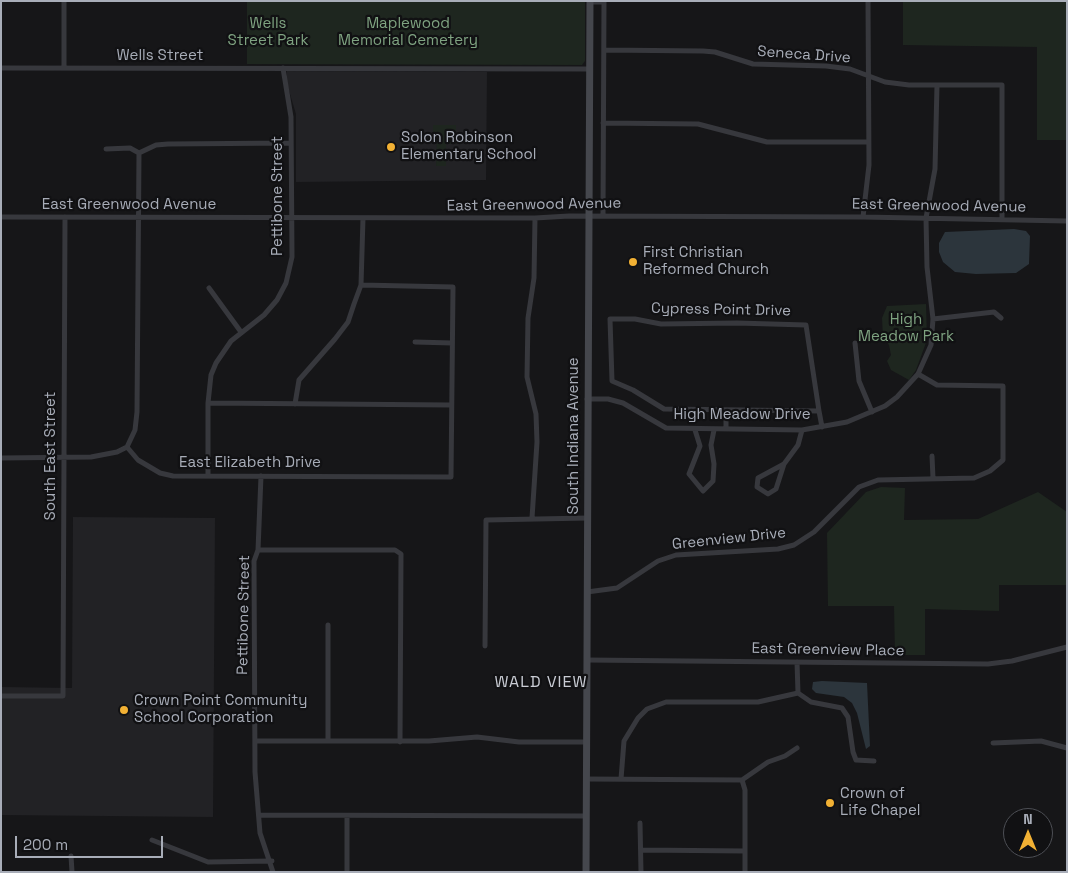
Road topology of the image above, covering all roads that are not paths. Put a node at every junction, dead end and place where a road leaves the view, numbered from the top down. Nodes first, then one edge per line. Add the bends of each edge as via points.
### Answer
1 (64, 1) edge
2 (868, 1) edge
3 (590, 2) edge
4 (604, 2) edge
5 (604, 50) junction
6 (1, 68) edge
7 (64, 68) junction
8 (283, 68) junction
9 (590, 68) junction
10 (867, 75) junction
11 (937, 85) junction
12 (603, 123) junction
13 (868, 142) junction
14 (290, 143) junction
15 (106, 149) dead end
16 (139, 153) junction
17 (589, 216) junction
18 (603, 216) junction
19 (1, 217) edge
20 (65, 217) junction
21 (863, 217) junction
22 (137, 218) junction
23 (363, 218) junction
24 (535, 218) junction
25 (926, 218) junction
26 (291, 219) junction
27 (1002, 219) junction
28 (1067, 221) edge
29 (361, 285) junction
30 (209, 288) dead end
31 (1001, 318) dead end
32 (933, 319) junction
33 (241, 332) junction
34 (414, 342) dead end
35 (452, 342) junction
36 (854, 343) dead end
37 (918, 374) junction
38 (588, 399) junction
39 (208, 403) junction
40 (295, 404) junction
41 (452, 405) junction
42 (726, 411) junction
43 (819, 411) junction
44 (872, 412) junction
45 (822, 427) junction
46 (726, 429) junction
47 (695, 430) junction
48 (714, 430) junction
49 (802, 430) junction
50 (128, 447) junction
51 (932, 456) dead end
52 (64, 457) junction
53 (1, 458) edge
54 (784, 464) junction
55 (208, 475) junction
56 (261, 476) junction
57 (933, 478) junction
58 (532, 518) junction
59 (588, 518) junction
60 (258, 550) junction
61 (587, 592) junction
62 (328, 625) dead end
63 (485, 646) dead end
64 (1067, 647) edge
65 (587, 660) junction
66 (797, 662) junction
67 (798, 693) junction
68 (1, 696) edge
69 (255, 741) junction
70 (328, 741) junction
71 (400, 742) junction
72 (586, 742) junction
73 (993, 744) dead end
74 (797, 748) dead end
75 (1067, 748) edge
76 (874, 761) dead end
77 (586, 779) junction
78 (621, 779) junction
79 (742, 780) junction
80 (259, 815) junction
81 (347, 816) junction
82 (586, 816) junction
83 (640, 822) dead end
84 (152, 840) dead end
85 (641, 850) junction
86 (745, 851) junction
87 (72, 856) dead end
88 (272, 861) junction
89 (72, 872) edge
90 (273, 872) edge
91 (346, 872) edge
92 (586, 872) edge
93 (641, 872) edge
94 (745, 872) edge

1 - 7 street
2 - 10 street
3 - 4 street
3 - 9 main road, South Indiana Avenue
4 - 5 street
5 - 10 street, Seneca Drive via 715,52 753,64 838,67
5 - 12 street
6 - 7 street, Wells Street
7 - 8 street, Wells Street
8 - 9 street, Wells Street
8 - 14 street, Pettibone Street via 291,117
9 - 17 main road, South Indiana Avenue
10 - 11 street, Seneca Drive via 885,82
10 - 13 street
11 - 25 street, High Meadow Drive via 935,170
11 - 27 street, Seneca Drive via 1002,84
12 - 13 street via 698,124 767,142
12 - 18 street
13 - 21 street via 869,165
14 - 16 street via 168,144 156,145
14 - 26 street, Pettibone Street
15 - 16 street via 130,148
16 - 22 street
17 - 18 street, East Greenwood Avenue
17 - 24 street, East Greenwood Avenue
17 - 38 main road, South Indiana Avenue
18 - 21 street, East Greenwood Avenue
19 - 20 street, East Greenwood Avenue
20 - 22 street, East Greenwood Avenue
20 - 52 street, South East Street
21 - 25 street, East Greenwood Avenue
22 - 26 street, East Greenwood Avenue
22 - 50 street via 137,412
23 - 24 street, East Greenwood Avenue
23 - 26 street, East Greenwood Avenue
23 - 29 street
24 - 58 street via 527,377 536,414 537,442
25 - 27 street, East Greenwood Avenue
25 - 32 street, High Meadow Drive
26 - 33 street, Pettibone Street via 292,257 286,283 264,315
27 - 28 street, East Greenwood Avenue
29 - 35 street via 453,287
29 - 40 street via 348,322 299,380
30 - 33 street
31 - 32 street via 994,312
32 - 37 street, High Meadow Drive via 931,345
33 - 39 street, Pettibone Street via 230,340 216,363
34 - 35 street
35 - 41 street
36 - 44 street via 859,380
37 - 44 street, High Meadow Drive via 897,397
37 - 57 street, Greenview Drive via 936,385 1003,386 1003,460 974,478
38 - 47 street, High Meadow Drive via 608,399 623,404 666,428
38 - 59 main road, South Indiana Avenue
39 - 40 street
39 - 55 street, Pettibone Street
40 - 41 street
41 - 56 street, East Elizabeth Drive via 451,477
42 - 43 street, Cypress Point Drive
42 - 43 street, Cypress Point Drive via 664,409 612,381 610,319 661,324 806,325
42 - 46 street
43 - 45 street
44 - 45 street, High Meadow Drive
45 - 49 street, High Meadow Drive
46 - 48 street, High Meadow Drive
46 - 49 street, High Meadow Drive
47 - 48 street, High Meadow Drive
47 - 48 street via 700,446 689,474 703,491 713,481 711,445
49 - 54 street via 798,445
50 - 52 street via 104,456
50 - 55 street, East Elizabeth Drive via 138,460 160,473
51 - 57 street
52 - 53 street
52 - 68 street, South East Street via 63,696
54 - 54 street via 776,489 768,494 757,487 758,478
55 - 56 street, East Elizabeth Drive
56 - 60 street, Pettibone Street
57 - 61 street, Greenview Drive via 878,480 859,487 814,532 794,545 778,549 676,554 658,561 617,588
58 - 59 street
58 - 63 street via 486,520
59 - 61 main road, South Indiana Avenue
60 - 69 street, Pettibone Street via 254,561
60 - 71 street via 395,550 401,554
61 - 65 main road, South Indiana Avenue
62 - 70 street
64 - 66 street, East Greenview Place via 988,664
65 - 66 street, East Greenview Place
65 - 72 main road, South Indiana Avenue
66 - 67 street
67 - 76 street via 811,702 842,708 848,717 856,760
67 - 78 street via 751,703 666,702 653,705 640,715 625,738 621,752
69 - 70 street
69 - 80 street, Pettibone Street
70 - 71 street
71 - 72 street via 477,737 519,742
72 - 77 main road, South Indiana Avenue
73 - 75 street via 1041,741
74 - 79 street
77 - 78 street
77 - 82 main road, South Indiana Avenue
78 - 79 street
79 - 86 street via 745,790
80 - 81 street
80 - 88 street, Pettibone Street via 260,833
81 - 82 street
81 - 91 street
82 - 92 main road, South Indiana Avenue
83 - 85 street
84 - 88 street via 208,862
85 - 86 street
85 - 93 street
86 - 94 street
87 - 89 street
88 - 90 street, Pettibone Street

